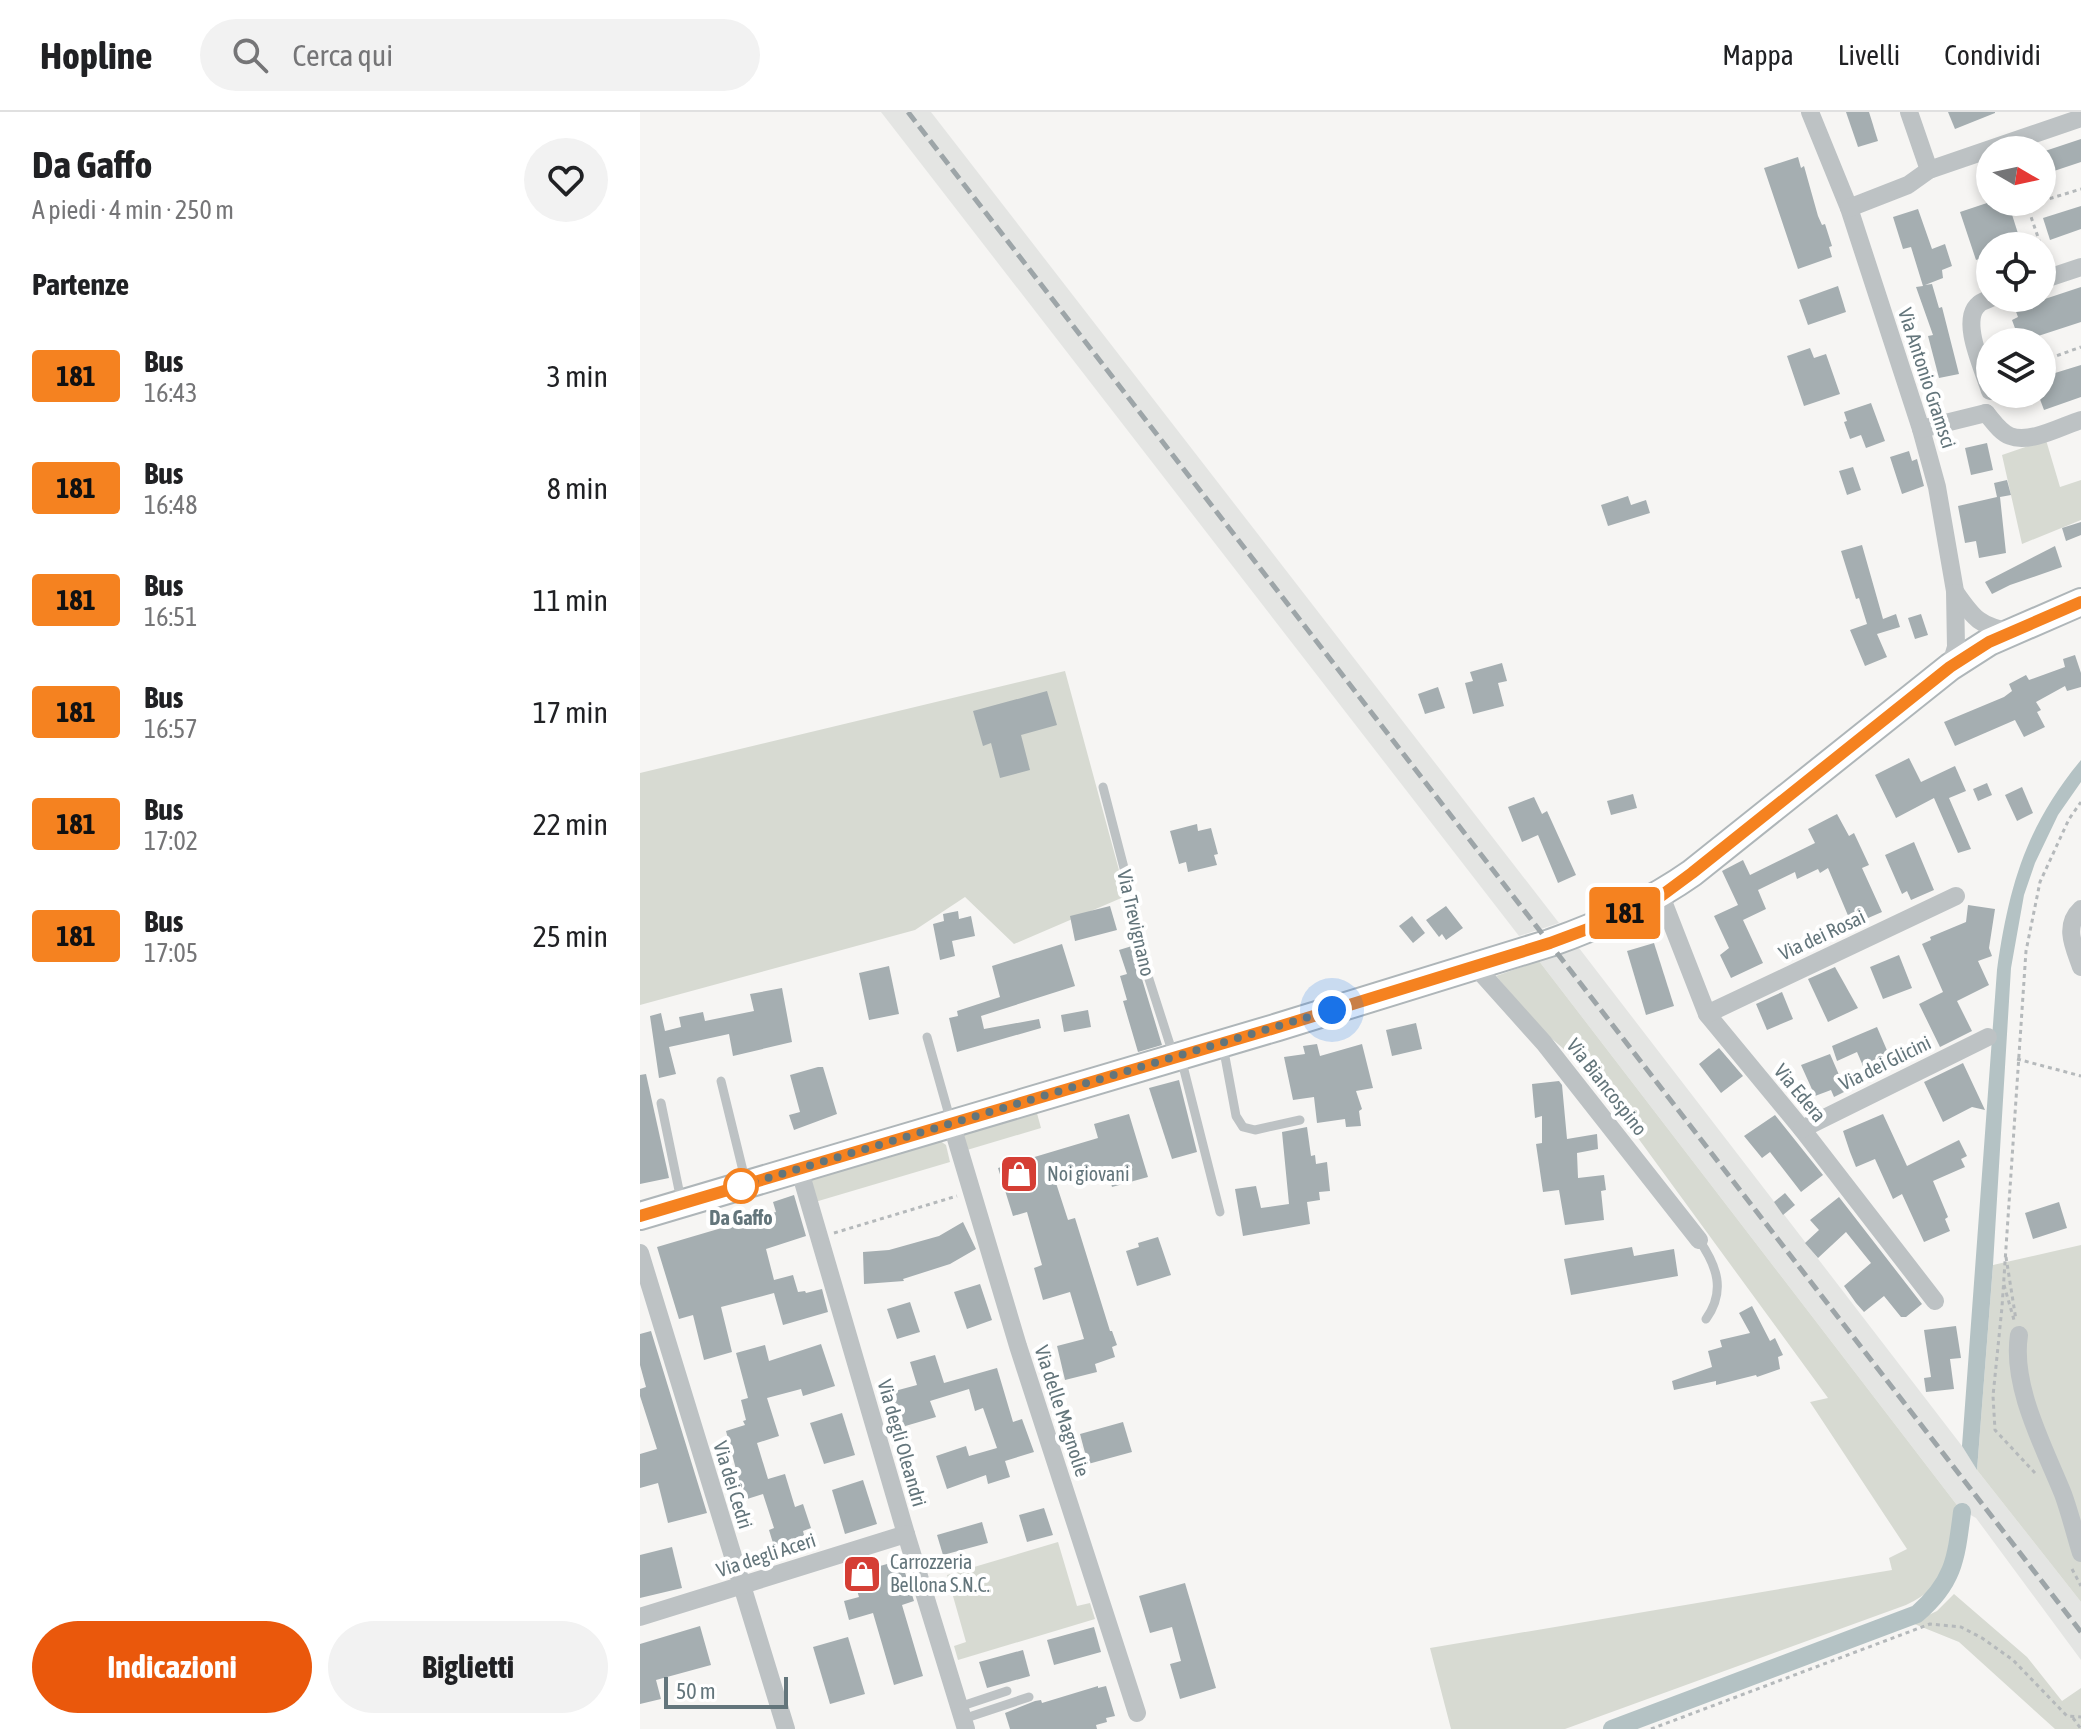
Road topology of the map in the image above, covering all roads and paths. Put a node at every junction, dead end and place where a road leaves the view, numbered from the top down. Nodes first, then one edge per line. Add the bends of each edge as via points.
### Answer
1 (1810, 112) edge
2 (1909, 112) edge
3 (2081, 118) edge
4 (1929, 170) junction
5 (2081, 189) edge
6 (2056, 197) edge
7 (1849, 208) junction
8 (2081, 267) edge
9 (2056, 275) edge
10 (1976, 308) edge
11 (1976, 345) edge
12 (2081, 347) edge
13 (2056, 356) edge
14 (1987, 408) edge
15 (1986, 413) junction
16 (2081, 420) edge
17 (1921, 429) junction
18 (1955, 591) junction
19 (2081, 602) edge
20 (2011, 632) junction
21 (1950, 667) junction
22 (1103, 787) dead end
23 (2081, 802) edge
24 (1661, 896) junction
25 (1956, 896) dead end
26 (2081, 909) edge
27 (1475, 966) junction
28 (2081, 967) edge
29 (1707, 1014) junction
30 (927, 1037) dead end
31 (1988, 1037) dead end
32 (1223, 1043) junction
33 (1177, 1056) junction
34 (2017, 1059) junction
35 (2081, 1076) edge
36 (721, 1081) dead end
37 (661, 1103) dead end
38 (1300, 1120) dead end
39 (951, 1122) junction
40 (1802, 1129) junction
41 (799, 1168) junction
42 (746, 1184) junction
43 (972, 1192) junction
44 (682, 1203) junction
45 (1220, 1212) dead end
46 (640, 1216) edge
47 (826, 1236) dead end
48 (1699, 1240) joint
49 (2005, 1249) junction
50 (640, 1253) edge
51 (2003, 1281) junction
52 (1935, 1301) dead end
53 (1706, 1319) dead end
54 (2019, 1335) junction
55 (2040, 1478) dead end
56 (906, 1534) junction
57 (2075, 1558) edge
58 (963, 1576) dead end
59 (946, 1581) dead end
60 (741, 1586) junction
61 (2081, 1586) edge
62 (640, 1617) edge
63 (1007, 1691) dead end
64 (1029, 1697) dead end
65 (1137, 1713) dead end
66 (2081, 1717) edge
67 (963, 1718) edge
68 (2073, 1718) junction
69 (786, 1729) edge
70 (1651, 1729) edge
71 (2081, 1729) edge

1 - 7 street, Via Antonio Gramsci
2 - 4 street
3 - 4 street
4 - 7 street via 1908,185
5 - 6 path
7 - 17 street, Via Antonio Gramsci
8 - 9 street
10 - 11 street via 1970,325
12 - 13 path
14 - 15 street
15 - 16 street via 2012,438
15 - 17 street
17 - 18 street, Via Antonio Gramsci
18 - 20 street via 1972,617
18 - 21 street, Via Antonio Gramsci via 1956,647
19 - 20 main road
20 - 21 main road
21 - 24 main road
22 - 33 lane, Via Trevignano via 1137,918 1140,951
23 - 34 path via 2040,882 2026,951
24 - 27 main road via 1574,935
24 - 29 street, Via Edera
25 - 29 street, Via dei Rosai
26 - 28 street via 2070,926
27 - 32 main road
27 - 48 street, Via Biancospino via 1579,1085
29 - 40 street, Via Edera
30 - 39 lane
31 - 40 street, Via dei Glicini
32 - 33 main road
32 - 38 lane via 1236,1116 1243,1127 1255,1130
33 - 39 main road
33 - 45 lane, Via Trevignano
34 - 35 path
34 - 49 path
36 - 42 lane
37 - 44 lane
39 - 41 main road
39 - 43 street, Via delle Magnolie
40 - 52 street, Via Edera
41 - 42 main road
41 - 56 street, Via degli Oleandri
42 - 44 main road
43 - 47 path
43 - 65 street, Via delle Magnolie
44 - 46 main road
48 - 53 lane via 1713,1259 1718,1282 1714,1308
49 - 51 path
49 - 54 path
50 - 60 street, Via dei Cedri
51 - 54 path
51 - 55 path via 1995,1430
54 - 57 street via 2016,1353 2030,1412 2065,1499
56 - 60 street, Via degli Aceri
56 - 67 street, Via degli Oleandri
57 - 61 path
58 - 59 path
60 - 62 street, Via degli Aceri
60 - 69 street, Via dei Cedri
63 - 67 lane
64 - 67 lane
66 - 68 path
68 - 70 path via 1982,1638 1961,1627 1930,1624
68 - 71 path

